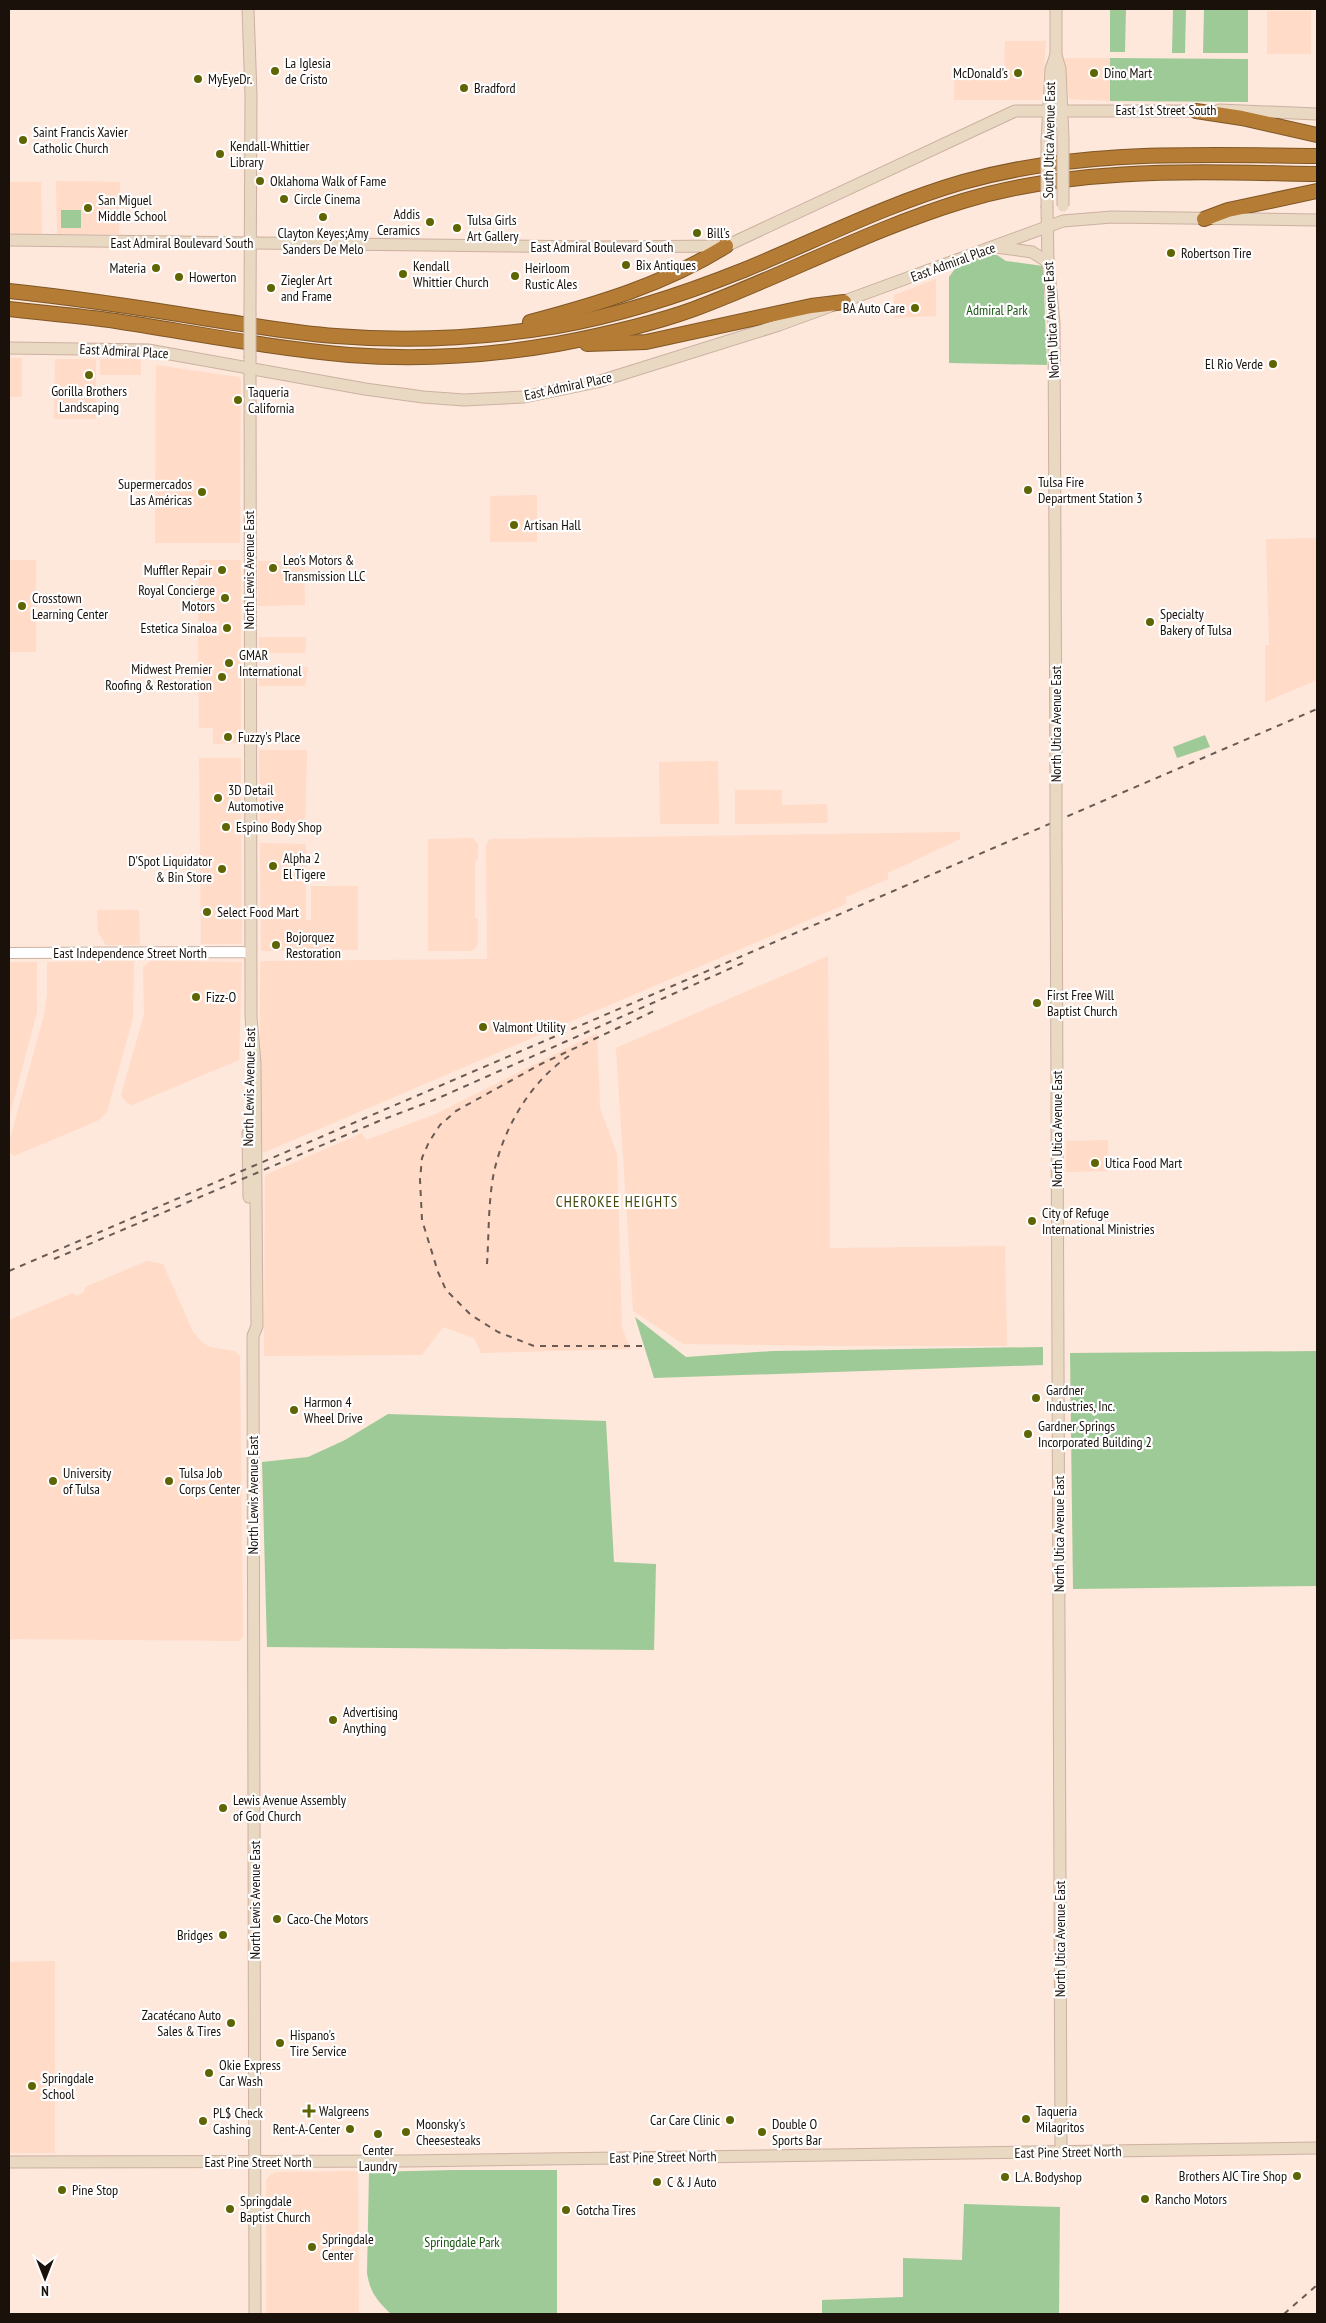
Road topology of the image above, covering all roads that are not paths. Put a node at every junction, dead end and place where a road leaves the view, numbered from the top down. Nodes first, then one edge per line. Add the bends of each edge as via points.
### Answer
1 (248, 9) edge
2 (1056, 9) edge
3 (1056, 54) junction
4 (1048, 110) junction
5 (1063, 110) junction
6 (1015, 111) joint
7 (1196, 111) junction
8 (1317, 114) edge
9 (1317, 135) edge
10 (1317, 156) edge
11 (1317, 174) edge
12 (1317, 192) edge
13 (1204, 219) junction
14 (1317, 220) edge
15 (1063, 221) junction
16 (1047, 227) junction
17 (9, 240) edge
18 (250, 243) junction
19 (726, 246) junction
20 (994, 247) junction
21 (1048, 262) junction
22 (9, 292) edge
23 (844, 302) junction
24 (9, 309) edge
25 (476, 336) junction
26 (554, 344) junction
27 (9, 348) edge
28 (250, 363) junction
29 (9, 954) edge
30 (251, 954) junction
31 (1317, 2148) edge
32 (1060, 2152) junction
33 (9, 2162) edge
34 (256, 2162) junction
35 (256, 2314) edge

1 - 18 main road, North Lewis Avenue East
2 - 3 main road, South Utica Avenue East
3 - 4 main road, South Utica Avenue East via 1051,69
3 - 5 main road, South Utica Avenue East
4 - 5 main road, East 1st Street South
4 - 6 main road, East 1st Street South
4 - 16 main road, South Utica Avenue East, bridge
5 - 7 main road, East 1st Street South
5 - 15 main road, South Utica Avenue East, bridge
6 - 19 main road, East Admiral Boulevard South
7 - 8 main road, East 1st Street South
7 - 9 highway
10 - 25 highway via 1148,155 1030,166 923,195 745,270 654,303 561,325
11 - 26 highway via 1134,173 1079,177 1001,190 896,224 691,310
12 - 13 highway via 1228,210
13 - 14 main road
13 - 15 main road via 1112,217
15 - 16 main road
16 - 20 main road, East Admiral Place
16 - 21 main road, North Utica Avenue East
17 - 18 main road, East Admiral Boulevard South
18 - 19 main road, East Admiral Boulevard South
18 - 28 main road, North Lewis Avenue East, bridge
19 - 25 highway via 626,295
20 - 21 main road via 1032,252
20 - 23 main road, East Admiral Place
21 - 32 main road, North Utica Avenue East, bridge via 1054,323
22 - 25 highway via 103,302 332,336 394,339
23 - 26 highway via 811,306 646,342
23 - 28 main road, East Admiral Place via 779,326 597,382 524,397 464,400 423,397
24 - 26 highway via 352,355 457,355
27 - 28 main road, East Admiral Place via 148,350
28 - 30 main road, North Lewis Avenue East
29 - 30 street, East Independence Street North
30 - 34 main road, North Lewis Avenue East via 256,1155 256,1326 253,1336
31 - 32 main road, East Pine Street North
32 - 34 main road, East Pine Street North
33 - 34 main road, East Pine Street North
34 - 35 main road, North Lewis Avenue East

